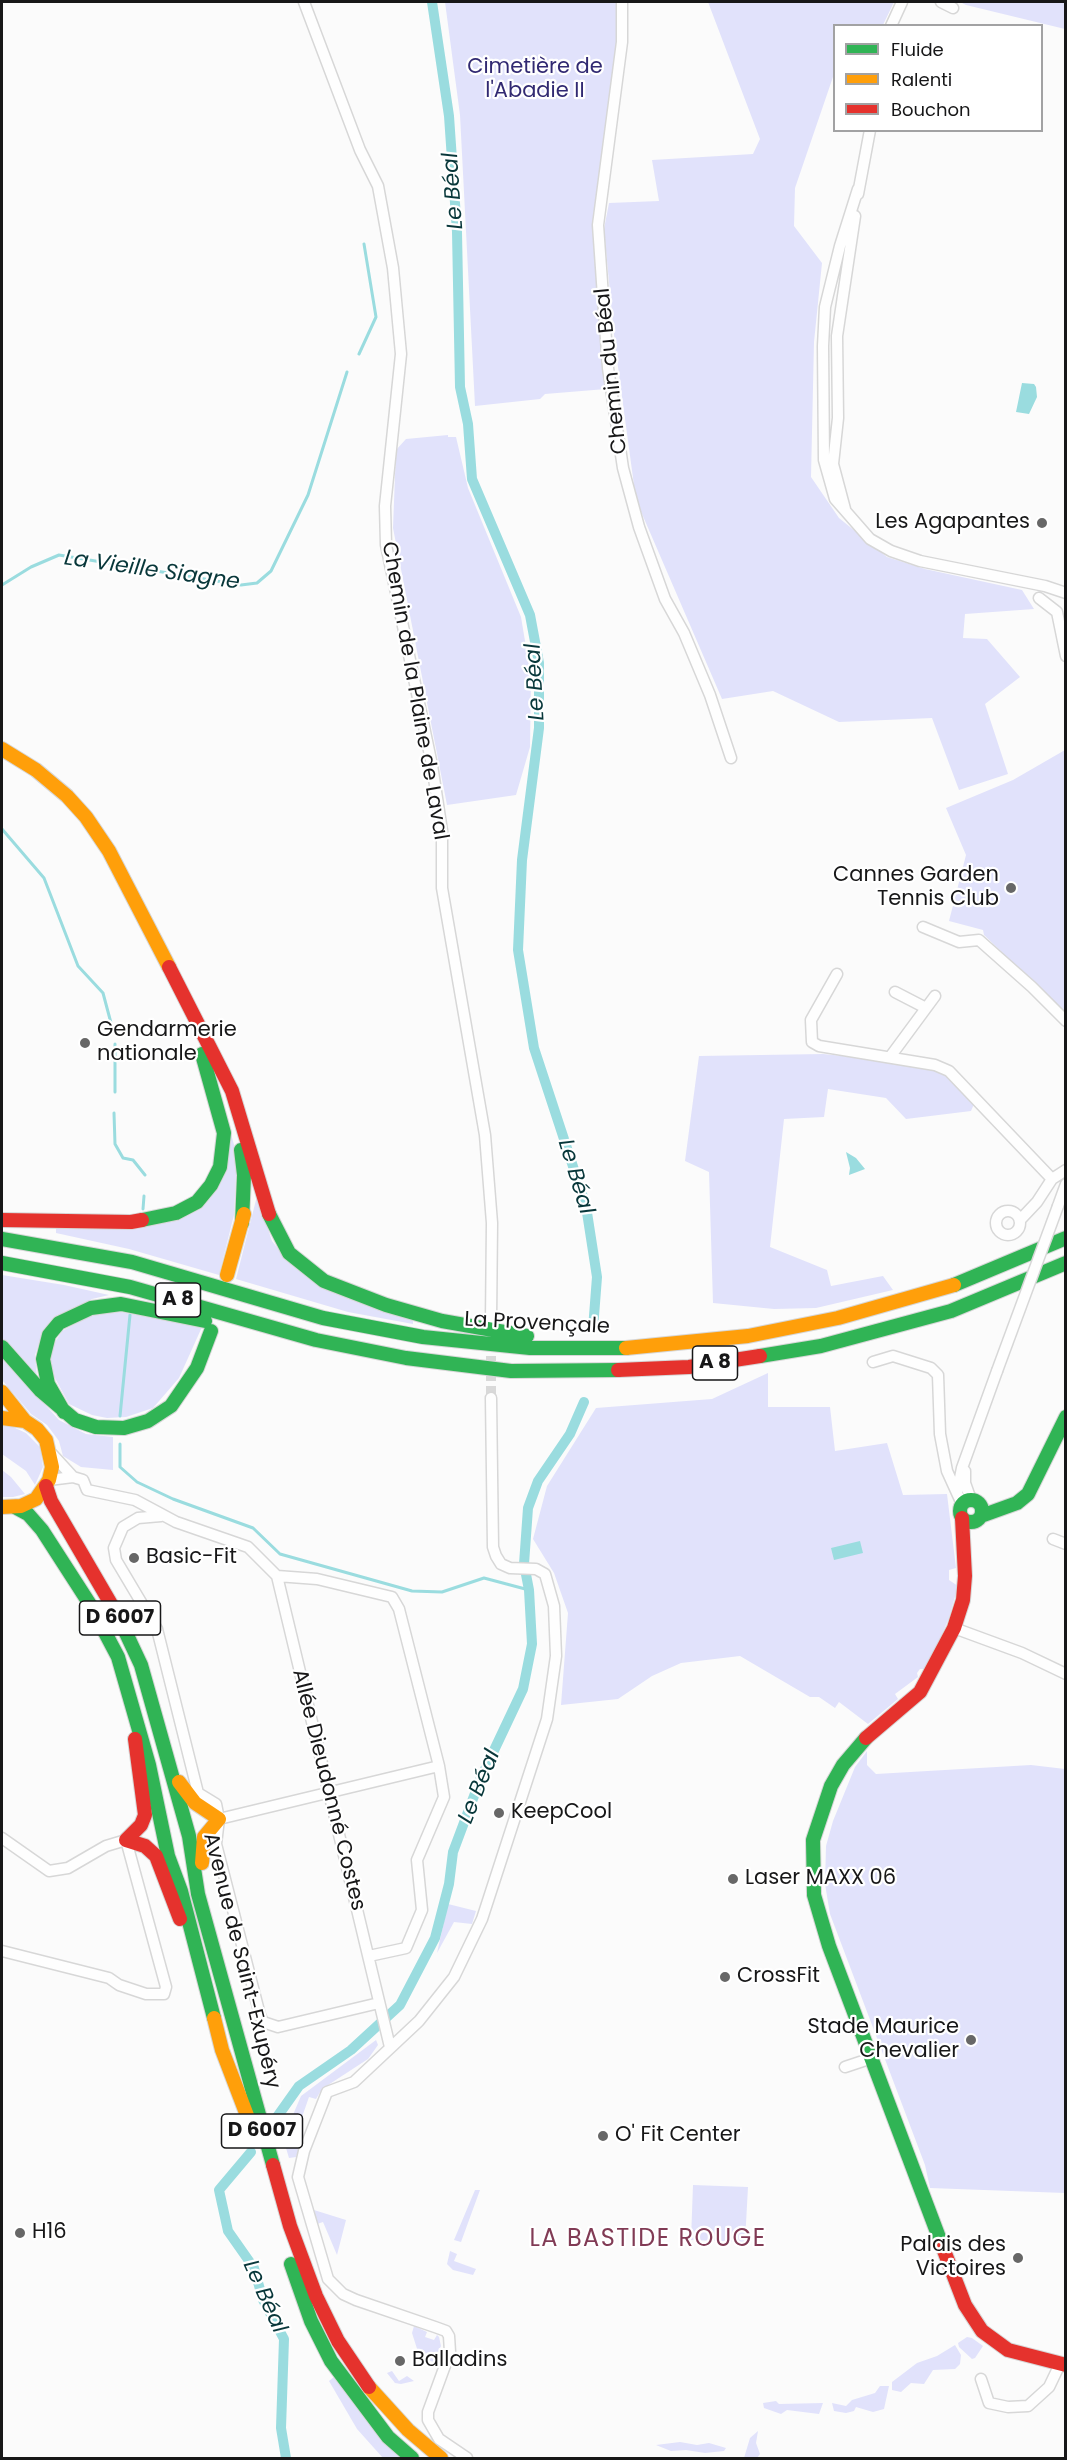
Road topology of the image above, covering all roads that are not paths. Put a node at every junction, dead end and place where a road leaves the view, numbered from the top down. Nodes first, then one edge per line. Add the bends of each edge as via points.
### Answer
1 (304, 2) edge
2 (622, 2) edge
3 (902, 2) edge
4 (941, 2) edge
5 (953, 8) dead end
6 (892, 24) edge
7 (870, 132) edge
8 (1065, 594) edge
9 (1039, 598) dead end
10 (1065, 656) edge
11 (2, 749) edge
12 (731, 758) dead end
13 (2, 761) edge
14 (923, 927) dead end
15 (837, 974) dead end
16 (895, 992) dead end
17 (935, 996) dead end
18 (926, 1008) junction
19 (1065, 1021) edge
20 (202, 1054) junction
21 (890, 1058) junction
22 (250, 1146) junction
23 (1065, 1170) edge
24 (1052, 1179) junction
25 (1065, 1184) edge
26 (2, 1220) edge
27 (1020, 1220) junction
28 (242, 1223) junction
29 (1065, 1238) edge
30 (2, 1239) edge
31 (2, 1263) edge
32 (1065, 1263) edge
33 (227, 1275) dead end
34 (491, 1321) dead end
35 (211, 1331) dead end
36 (2, 1347) edge
37 (352, 1347) junction
38 (627, 1348) junction
39 (873, 1362) dead end
40 (2, 1392) edge
41 (491, 1398) tunnel mouth
42 (64, 1412) junction
43 (2, 1418) edge
44 (1065, 1418) edge
45 (25, 1421) junction
46 (942, 1450) junction
47 (51, 1453) junction
48 (964, 1465) junction
49 (78, 1478) junction
50 (47, 1483) junction
51 (8, 1507) edge
52 (969, 1508) junction
53 (161, 1516) junction
54 (1053, 1539) dead end
55 (1065, 1544) edge
56 (277, 1576) junction
57 (954, 1628) junction
58 (1065, 1674) edge
59 (135, 1716) junction
60 (168, 1762) junction
61 (439, 1767) junction
62 (329, 1794) junction
63 (219, 1819) junction
64 (2, 1838) edge
65 (126, 1840) junction
66 (212, 1947) junction
67 (195, 1949) junction
68 (2, 1951) edge
69 (369, 1956) junction
70 (380, 2009) junction
71 (390, 2047) junction
72 (872, 2058) junction
73 (845, 2067) dead end
74 (1063, 2364) edge
75 (981, 2379) dead end
76 (412, 2458) edge
77 (441, 2458) edge
78 (467, 2458) edge

1 - 34 street, Chemin de la Plaine de Laval via 360,150 378,186 393,268 401,354 385,506 386,544 432,765 442,831 442,888 485,1135 492,1223
2 - 12 street, Chemin du Béal via 621,52 598,225 608,368 623,468 639,527 664,599 684,633 710,694
3 - 6 street
4 - 5 street
7 - 8 street via 825,308 824,460 835,499 870,539 900,554 1045,586
9 - 10 street via 1057,612
11 - 22 main road via 67,796 109,851 232,1091
13 - 20 main road via 53,797 85,833 111,874
14 - 19 street via 959,942 974,940 985,944
15 - 21 street via 811,1020 812,1041 819,1046
16 - 18 street
17 - 18 street
18 - 21 street
20 - 26 main road via 218,1101 223,1140 220,1167 197,1202 177,1213 131,1222
20 - 28 main road via 227,1103 237,1133 244,1175
21 - 24 street via 949,1071
22 - 28 main road via 250,1186
22 - 38 main road via 268,1212 281,1241 299,1263 324,1281 442,1321 506,1334
23 - 24 street
24 - 27 street
25 - 48 street, bridge
27 - 27 street via 1012,1211 997,1209 992,1229 1013,1233
28 - 33 main road
29 - 38 main road, La Provençale / A 8 via 946,1288 858,1313 748,1336
30 - 38 main road, La Provençale / A 8 via 132,1262 287,1308 378,1329 503,1346
31 - 37 main road, La Provençale / A 8 via 120,1284
32 - 37 main road, La Provençale / A 8 via 951,1311 890,1329 764,1357 689,1367 511,1371
35 - 42 main road via 189,1384 171,1407 159,1415 136,1426 110,1429 84,1424
36 - 42 main road
37 - 42 main road via 269,1335 140,1306 92,1308 59,1323 44,1346 48,1384
39 - 46 street via 893,1356 931,1368 938,1375 937,1414
40 - 45 main road
41 - 71 street via 493,1547 501,1564 536,1569 548,1579 556,1623 553,1695 529,1782 468,1952 454,1977 419,2021
43 - 45 main road
44 - 52 main road via 1028,1494 1017,1503
45 - 47 main road via 46,1440
46 - 48 street
46 - 52 street via 946,1471
47 - 49 street
47 - 50 main road
48 - 52 street
49 - 50 street
49 - 53 street via 87,1490 125,1496
50 - 51 main road via 36,1499
50 - 60 main road, Avenue de Saint-Exupéry / D 6007 via 51,1501 129,1635
51 - 59 main road, Avenue de Saint-Exupéry / D 6007 via 33,1518 91,1606 118,1657
52 - 57 main road via 961,1538 963,1600
53 - 56 street via 248,1547
53 - 63 street via 138,1518 123,1527 114,1548 116,1560 157,1629 198,1793 216,1804
54 - 55 street
56 - 61 street via 317,1579 392,1596 399,1609
56 - 62 street, Allée Dieudonné Costes
57 - 58 street
57 - 72 main road via 920,1692 869,1734 843,1765 824,1804 813,1840 812,1876 818,1915
59 - 65 main road via 137,1767 145,1815
59 - 67 main road, Avenue de Saint-Exupéry / D 6007 via 165,1846
60 - 63 main road via 189,1797
60 - 66 main road, Avenue de Saint-Exupéry / D 6007 via 189,1836
61 - 62 street
61 - 69 street via 444,1797 417,1860 422,1910 406,1948
62 - 63 street
62 - 69 street, Allée Dieudonné Costes
63 - 66 main road via 207,1832 201,1849
63 - 70 street via 216,1844 264,2022 278,2027
64 - 65 street via 49,1870 68,1868 106,1846
65 - 67 main road via 145,1846 156,1856 177,1914
65 - 68 street via 165,1976 164,1994 146,1994 110,1978
66 - 77 main road, Avenue de Saint-Exupéry / D 6007 via 290,2226 324,2316 376,2396
67 - 76 main road, Avenue de Saint-Exupéry / D 6007 via 222,2050 246,2109 269,2198 311,2321 344,2381 388,2436
69 - 70 street, Allée Dieudonné Costes
70 - 71 street, Allée Dieudonné Costes
71 - 78 street via 354,2082 327,2092 298,2177 328,2279 356,2300 446,2331 450,2352 428,2420 439,2439
72 - 73 street
72 - 74 main road via 958,2288 974,2320 1008,2350
74 - 75 street via 1049,2387 1028,2406 989,2403

